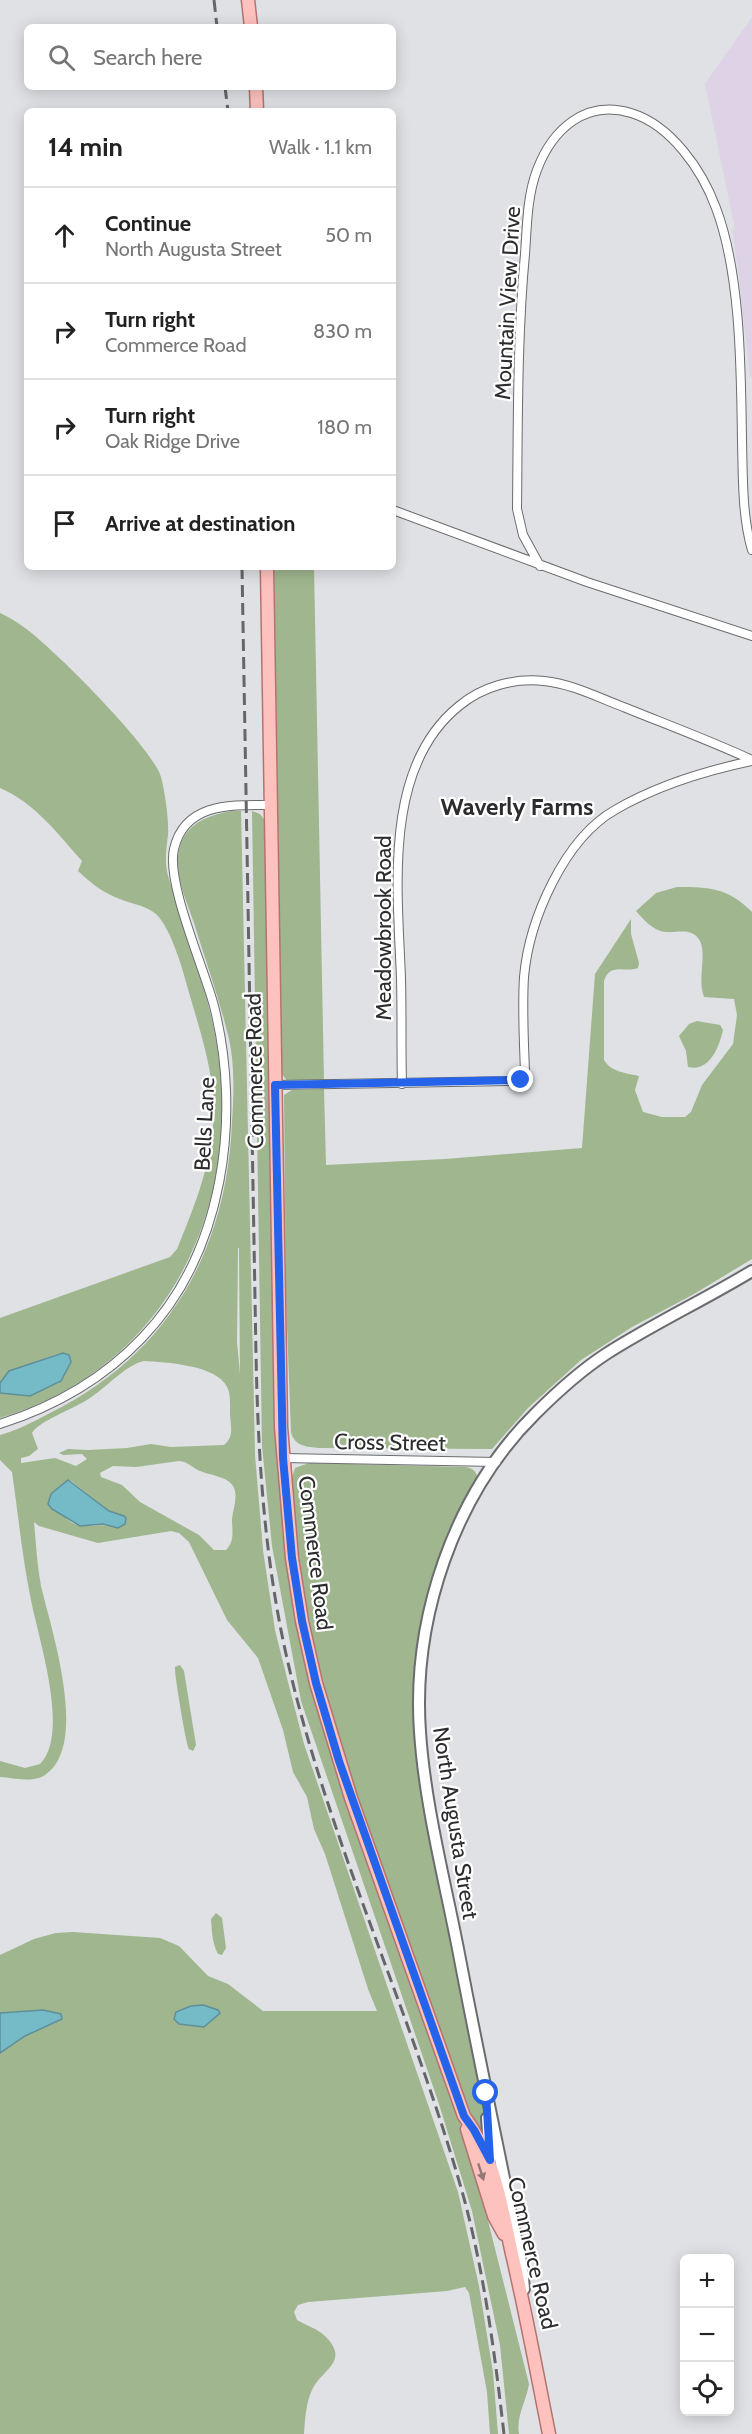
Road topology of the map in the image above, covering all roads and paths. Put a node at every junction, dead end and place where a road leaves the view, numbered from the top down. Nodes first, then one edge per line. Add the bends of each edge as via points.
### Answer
1 (248, 0) edge
2 (250, 24) edge
3 (256, 90) edge
4 (257, 108) edge
5 (396, 511) edge
6 (752, 550) edge
7 (540, 566) junction
8 (267, 570) edge
9 (752, 636) edge
10 (752, 760) edge
11 (271, 805) junction
12 (402, 1084) junction
13 (275, 1085) junction
14 (752, 1271) edge
15 (0, 1425) edge
16 (283, 1458) junction
17 (496, 1462) junction
18 (486, 2093) junction
19 (464, 2116) junction
20 (490, 2160) junction
21 (511, 2248) junction
22 (525, 2310) junction
23 (549, 2434) edge

1 - 2 main road
3 - 4 main road
5 - 7 street
6 - 7 street, Mountain View Drive via 743,488 734,288 720,221 701,176 664,133 635,114 605,111 576,118 558,132 537,168 530,203 520,310 517,509 523,535
7 - 9 street
8 - 11 main road, Commerce Road
10 - 12 street via 685,777 615,810 595,825 570,856 543,901 528,950 522,1079
10 - 12 street, Meadowbrook Road via 555,683 524,681 491,687 449,714 418,761 401,827 397,880
11 - 13 main road, Commerce Road
11 - 15 street, Bells Lane via 225,806 199,814 181,832 173,850 173,877 214,1005 225,1076 222,1165 196,1257 162,1312 126,1353 64,1397
12 - 13 street
13 - 16 main road, Commerce Road
14 - 17 main road, North Augusta Street via 589,1366 534,1414
16 - 17 street, Cross Street
16 - 19 main road, Commerce Road via 294,1573 316,1683 351,1798
17 - 18 main road, North Augusta Street via 462,1519 440,1573 425,1635 420,1705 429,1801
18 - 20 main road, North Augusta Street
18 - 22 main road, North Augusta Street via 522,2266
19 - 20 main road, Commerce Road
19 -> 21 main road via 494,2216
20 - 21 main road, Commerce Road
21 - 22 main road, Commerce Road
22 - 23 main road, Commerce Road

